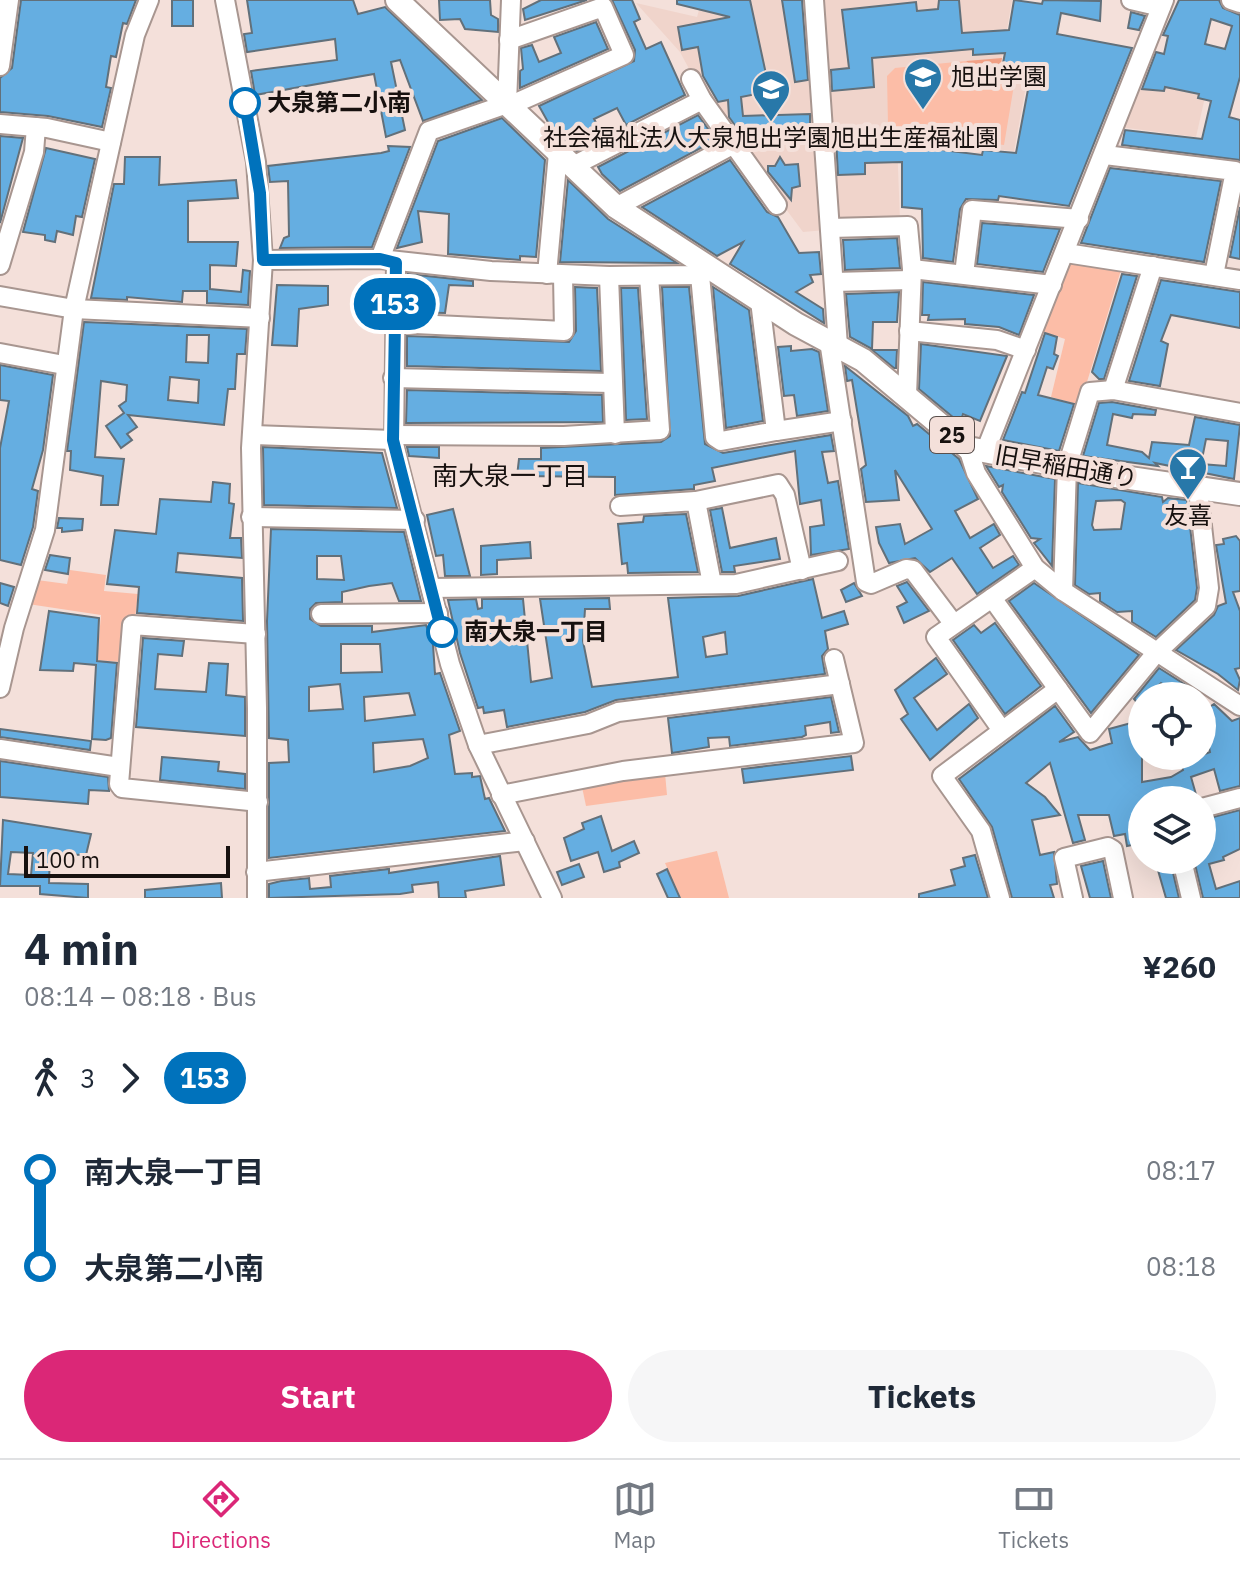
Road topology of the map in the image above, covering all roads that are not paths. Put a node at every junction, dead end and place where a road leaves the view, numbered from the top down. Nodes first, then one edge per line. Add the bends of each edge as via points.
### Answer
1 (9, 0) edge
2 (149, 0) edge
3 (225, 0) edge
4 (397, 0) edge
5 (511, 0) edge
6 (814, 0) edge
7 (1131, 0) edge
8 (1231, 0) edge
9 (1162, 3) edge
10 (1240, 3) edge
11 (509, 40) junction
12 (0, 66) edge
13 (691, 79) dead end
14 (702, 100) junction
15 (508, 105) junction
16 (0, 124) edge
17 (36, 127) junction
18 (111, 142) junction
19 (734, 144) junction
20 (1105, 155) junction
21 (565, 160) junction
22 (777, 205) dead end
23 (616, 207) junction
24 (1079, 219) junction
25 (830, 228) junction
26 (1066, 253) junction
27 (263, 260) junction
28 (388, 261) junction
29 (0, 265) edge
30 (1153, 266) junction
31 (704, 272) junction
32 (555, 274) junction
33 (964, 274) junction
34 (911, 275) junction
35 (1214, 275) junction
36 (609, 276) junction
37 (649, 276) junction
38 (1240, 280) edge
39 (834, 282) junction
40 (1052, 285) junction
41 (0, 296) edge
42 (760, 301) junction
43 (74, 309) junction
44 (260, 318) junction
45 (394, 323) junction
46 (909, 331) junction
47 (834, 344) junction
48 (1026, 350) junction
49 (0, 353) edge
50 (64, 365) junction
51 (393, 378) junction
52 (611, 383) junction
53 (1113, 390) junction
54 (907, 395) junction
55 (1240, 413) edge
56 (842, 421) junction
57 (776, 431) junction
58 (615, 434) junction
59 (253, 435) junction
60 (393, 438) junction
61 (977, 450) junction
62 (1067, 467) junction
63 (1198, 490) junction
64 (1240, 494) edge
65 (696, 501) junction
66 (620, 506) dead end
67 (251, 517) junction
68 (415, 520) junction
69 (838, 561) dead end
70 (1035, 568) junction
71 (802, 570) junction
72 (712, 584) junction
73 (431, 588) junction
74 (1063, 591) junction
75 (992, 598) junction
76 (438, 613) junction
77 (321, 614) dead end
78 (953, 623) junction
79 (256, 634) junction
80 (1156, 653) junction
81 (834, 659) dead end
82 (840, 684) junction
83 (0, 688) edge
84 (1058, 689) junction
85 (1240, 706) edge
86 (1001, 729) junction
87 (478, 745) junction
88 (0, 749) edge
89 (119, 767) junction
90 (501, 795) junction
91 (1240, 798) edge
92 (258, 802) junction
93 (1216, 804) edge
94 (525, 841) junction
95 (256, 872) junction
96 (1185, 874) edge
97 (257, 898) edge
98 (552, 898) edge
99 (1000, 898) edge
100 (1073, 898) edge
101 (1123, 898) edge
102 (1191, 898) edge

1 - 12 street
2 - 18 street via 135,35
3 - 27 street via 256,162
4 - 15 main road, 25
5 - 11 street
6 - 25 street
7 - 9 street
8 - 10 street
9 - 20 street
11 - 15 street
11 - 15 street via 603,7 624,55
13 - 14 street
14 - 19 street
14 - 21 street
15 - 21 main road, 25
15 - 28 street via 429,131
16 - 17 street
17 - 18 street
17 - 29 street via 34,152
18 - 43 street
19 - 22 street
19 - 23 street
20 - 24 street
20 - 35 street via 1235,171
21 - 23 main road, 25
21 - 32 street
23 - 31 main road, 25
24 - 26 street
24 - 33 street via 972,210
25 - 34 street via 908,226
25 - 39 street
26 - 30 street
26 - 40 street
27 - 28 street
27 - 44 street
28 - 32 street
28 - 45 street
30 - 35 street
30 - 53 street
31 - 37 street
31 - 42 main road, 旧早稲田通り / 25
31 - 57 street via 715,437 721,441
32 - 36 street
32 - 45 street via 564,331
33 - 34 street
33 - 40 street
34 - 39 street
34 - 46 street
35 - 38 street
36 - 37 street
36 - 52 street
37 - 58 street via 660,430
39 - 47 street
40 - 48 street
41 - 43 street
42 - 47 main road, 旧早稲田通り / 25
42 - 57 street
43 - 44 street
43 - 50 street
44 - 59 street
45 - 51 street
46 - 48 street via 997,340
46 - 54 street
47 - 54 main road, 旧早稲田通り / 25
47 - 56 street
48 - 61 street
49 - 50 street
50 - 83 street via 45,530
51 - 52 street
51 - 60 street
52 - 58 street
53 - 55 street
53 - 62 street via 1097,389 1087,395
54 - 61 main road, 旧早稲田通り / 25
56 - 57 street
56 - 78 street via 866,582 913,570
58 - 60 street
59 - 60 street
59 - 67 street
60 - 68 street
61 - 62 main road, 旧早稲田通り / 25
61 - 70 street via 976,473
62 - 63 main road, 旧早稲田通り / 25
62 - 74 street
63 - 64 main road, 旧早稲田通り / 25
63 - 80 street via 1207,603
65 - 66 street
65 - 71 street via 783,487
65 - 72 street
67 - 68 street
67 - 79 street
68 - 73 street
69 - 71 street
70 - 74 street
70 - 75 street
71 - 72 street
72 - 73 street
73 - 76 street
74 - 80 street
75 - 78 street
75 - 84 street
76 - 77 street
76 - 87 street
78 - 86 street via 937,634 937,640
79 - 89 street via 132,625
79 - 92 street
80 - 84 street via 1090,733
80 - 85 street
81 - 82 street
82 - 87 street via 618,712 588,724
82 - 90 street via 854,743 623,771
84 - 86 street
86 - 99 street via 942,776 981,831
87 - 90 street
88 - 89 street
89 - 92 street via 122,788
90 - 94 street
91 - 93 street
92 - 95 street
94 - 95 street
94 - 98 street
95 - 97 street
96 - 102 street
100 - 101 street via 1064,858 1108,847

